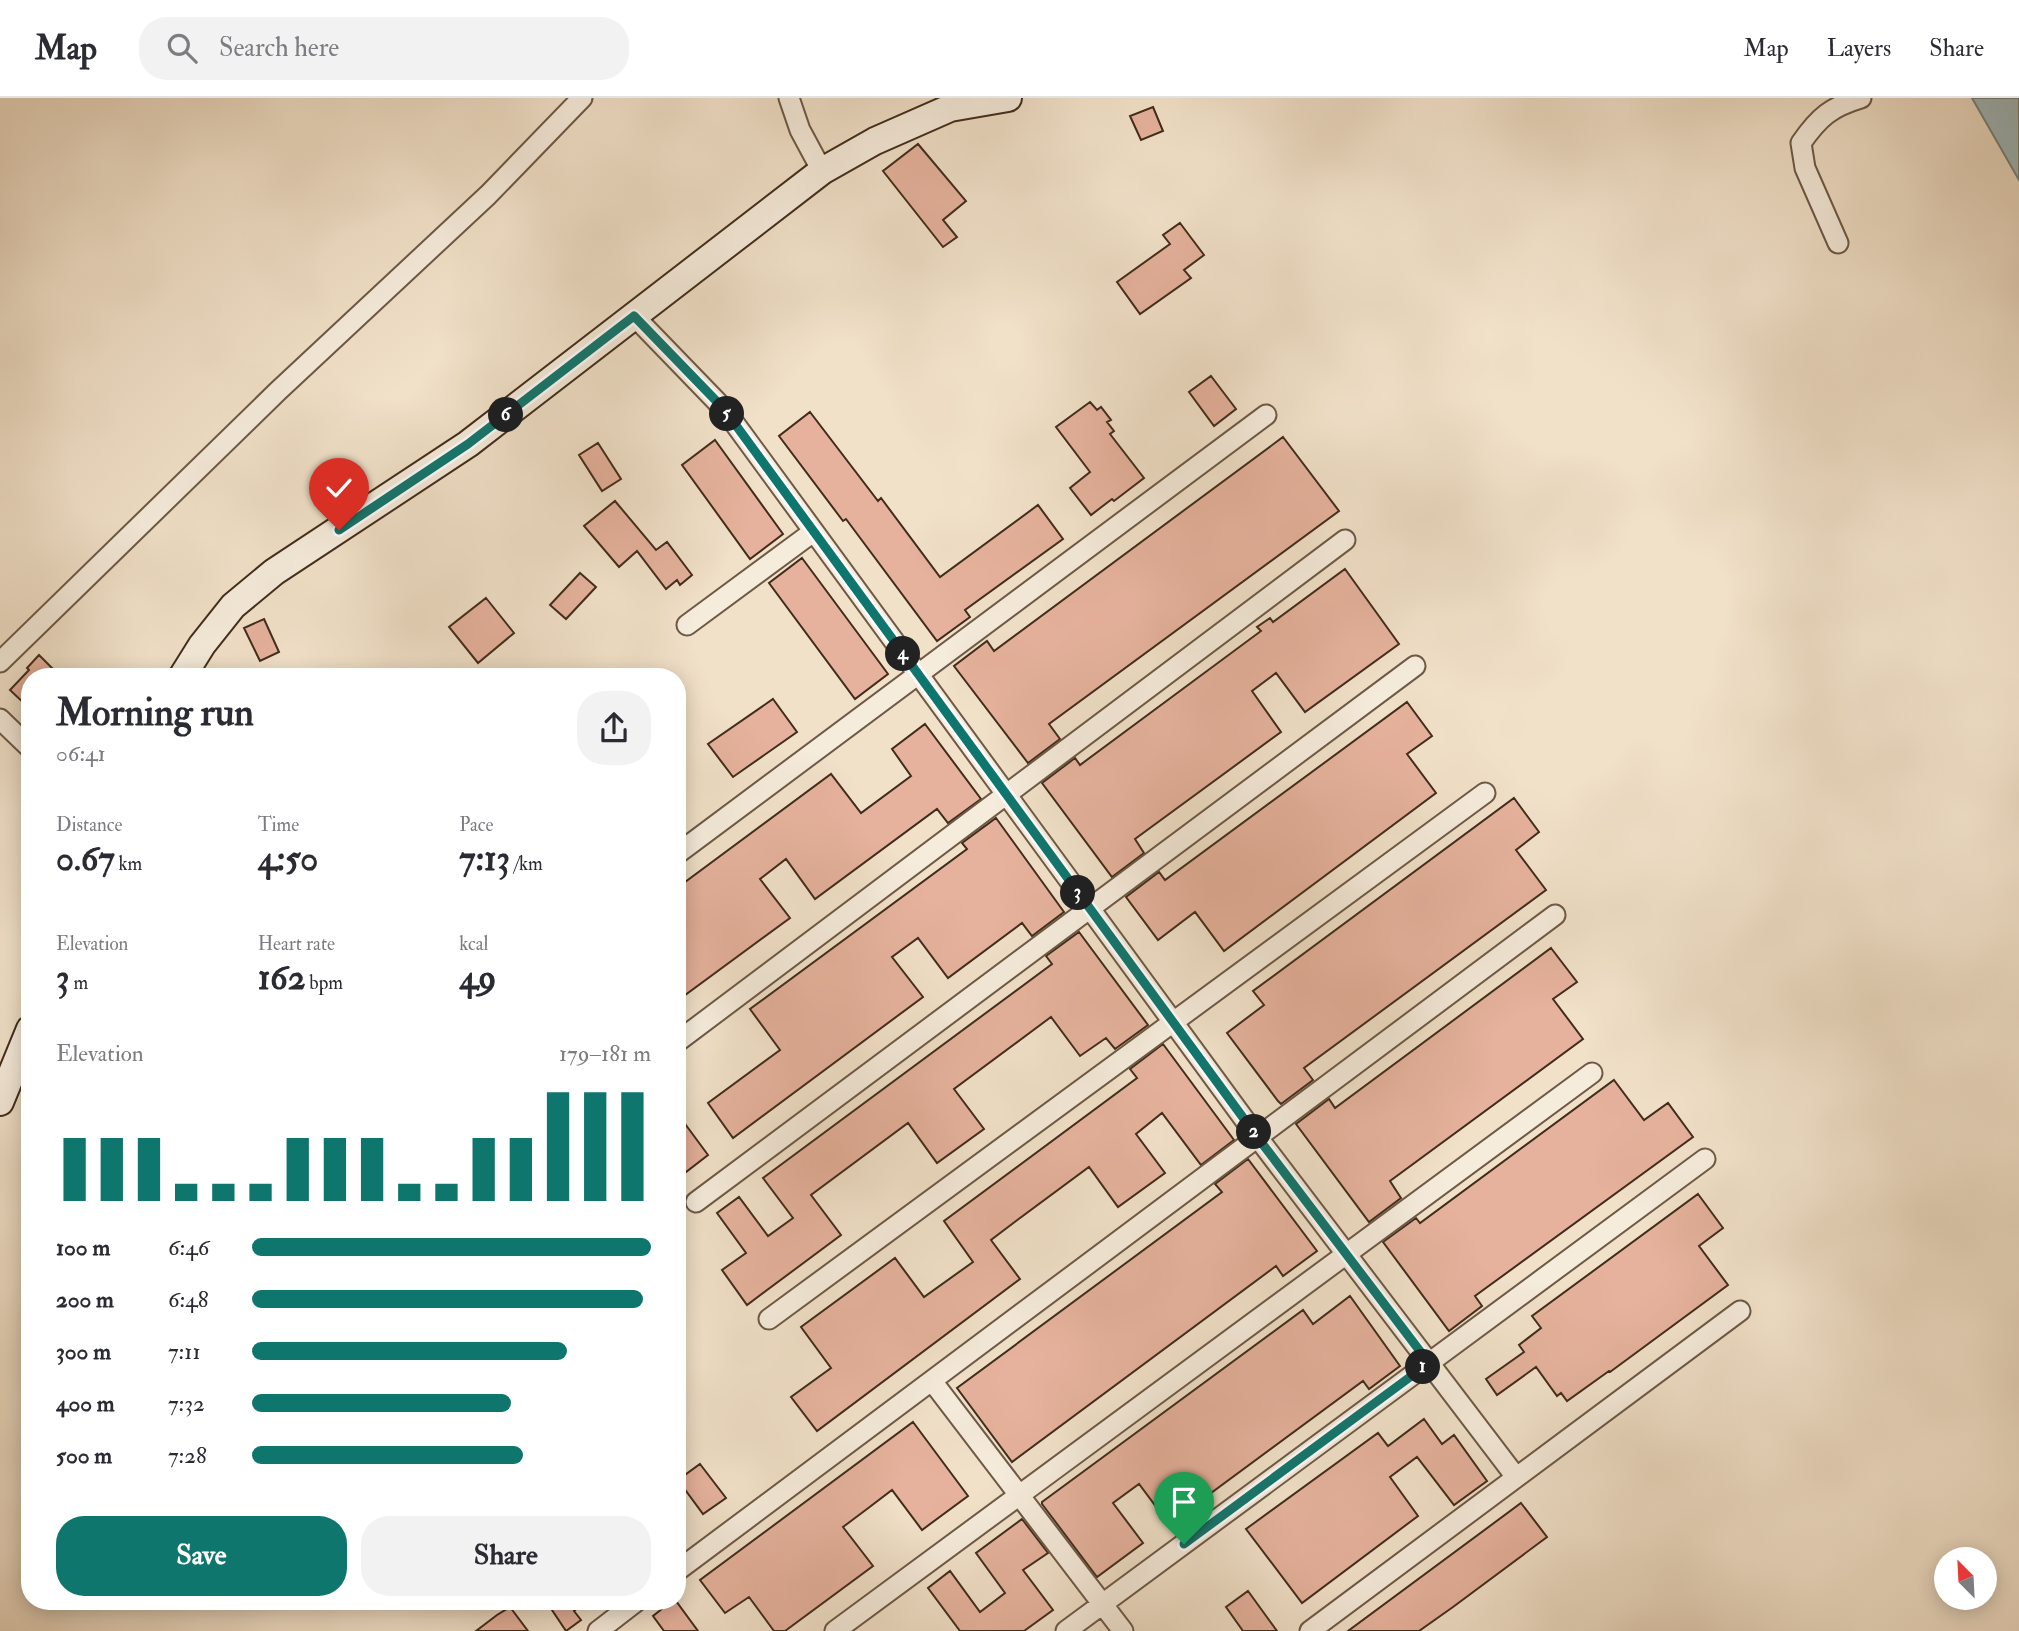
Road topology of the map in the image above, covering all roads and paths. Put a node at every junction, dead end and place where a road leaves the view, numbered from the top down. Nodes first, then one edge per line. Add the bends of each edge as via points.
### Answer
1 (582, 98) edge
2 (789, 98) edge
3 (1008, 98) edge
4 (1861, 98) edge
5 (822, 171) junction
6 (1838, 243) dead end
7 (634, 316) junction
8 (1266, 415) dead end
9 (813, 531) junction
10 (1345, 540) dead end
11 (687, 625) dead end
12 (0, 662) edge
13 (1415, 666) dead end
14 (188, 668) edge
15 (918, 674) junction
16 (0, 719) edge
17 (21, 739) edge
18 (1485, 793) dead end
19 (1006, 795) junction
20 (686, 847) edge
21 (1090, 909) junction
22 (1555, 915) dead end
23 (1173, 1022) junction
24 (686, 1035) edge
25 (21, 1051) edge
26 (1592, 1073) dead end
27 (0, 1102) edge
28 (1258, 1138) junction
29 (1706, 1159) dead end
30 (696, 1202) dead end
31 (1346, 1254) junction
32 (1740, 1311) dead end
33 (769, 1319) dead end
34 (1429, 1363) junction
35 (932, 1381) junction
36 (1516, 1478) junction
37 (1020, 1495) junction
38 (686, 1564) edge
39 (1102, 1604) junction
40 (625, 1610) edge
41 (597, 1631) edge
42 (835, 1631) edge
43 (1066, 1631) edge
44 (1123, 1631) edge
45 (1310, 1631) edge

1 - 12 street via 488,195 278,391
2 - 5 street
3 - 5 main road via 950,108 875,141
4 - 6 street via 1836,106 1814,124 1801,143 1805,168
5 - 7 main road
7 - 9 street via 724,409
7 - 14 main road via 468,444 274,572 233,606
8 - 15 street
9 - 11 street
9 - 15 street
10 - 19 street
13 - 21 street
15 - 19 street
15 - 20 street
16 - 17 street
18 - 23 street
19 - 21 street
19 - 24 street
21 - 23 street
21 - 30 street
22 - 28 street
23 - 28 street
23 - 33 street
25 - 27 main road
26 - 31 street
28 - 31 street
28 - 35 street
29 - 34 street
31 - 34 street
31 - 37 street
32 - 36 street
34 - 36 street
34 - 39 street
35 - 37 street
35 - 38 street
36 - 45 street
37 - 39 street
37 - 42 street
39 - 43 street
39 - 44 street
40 - 41 street

